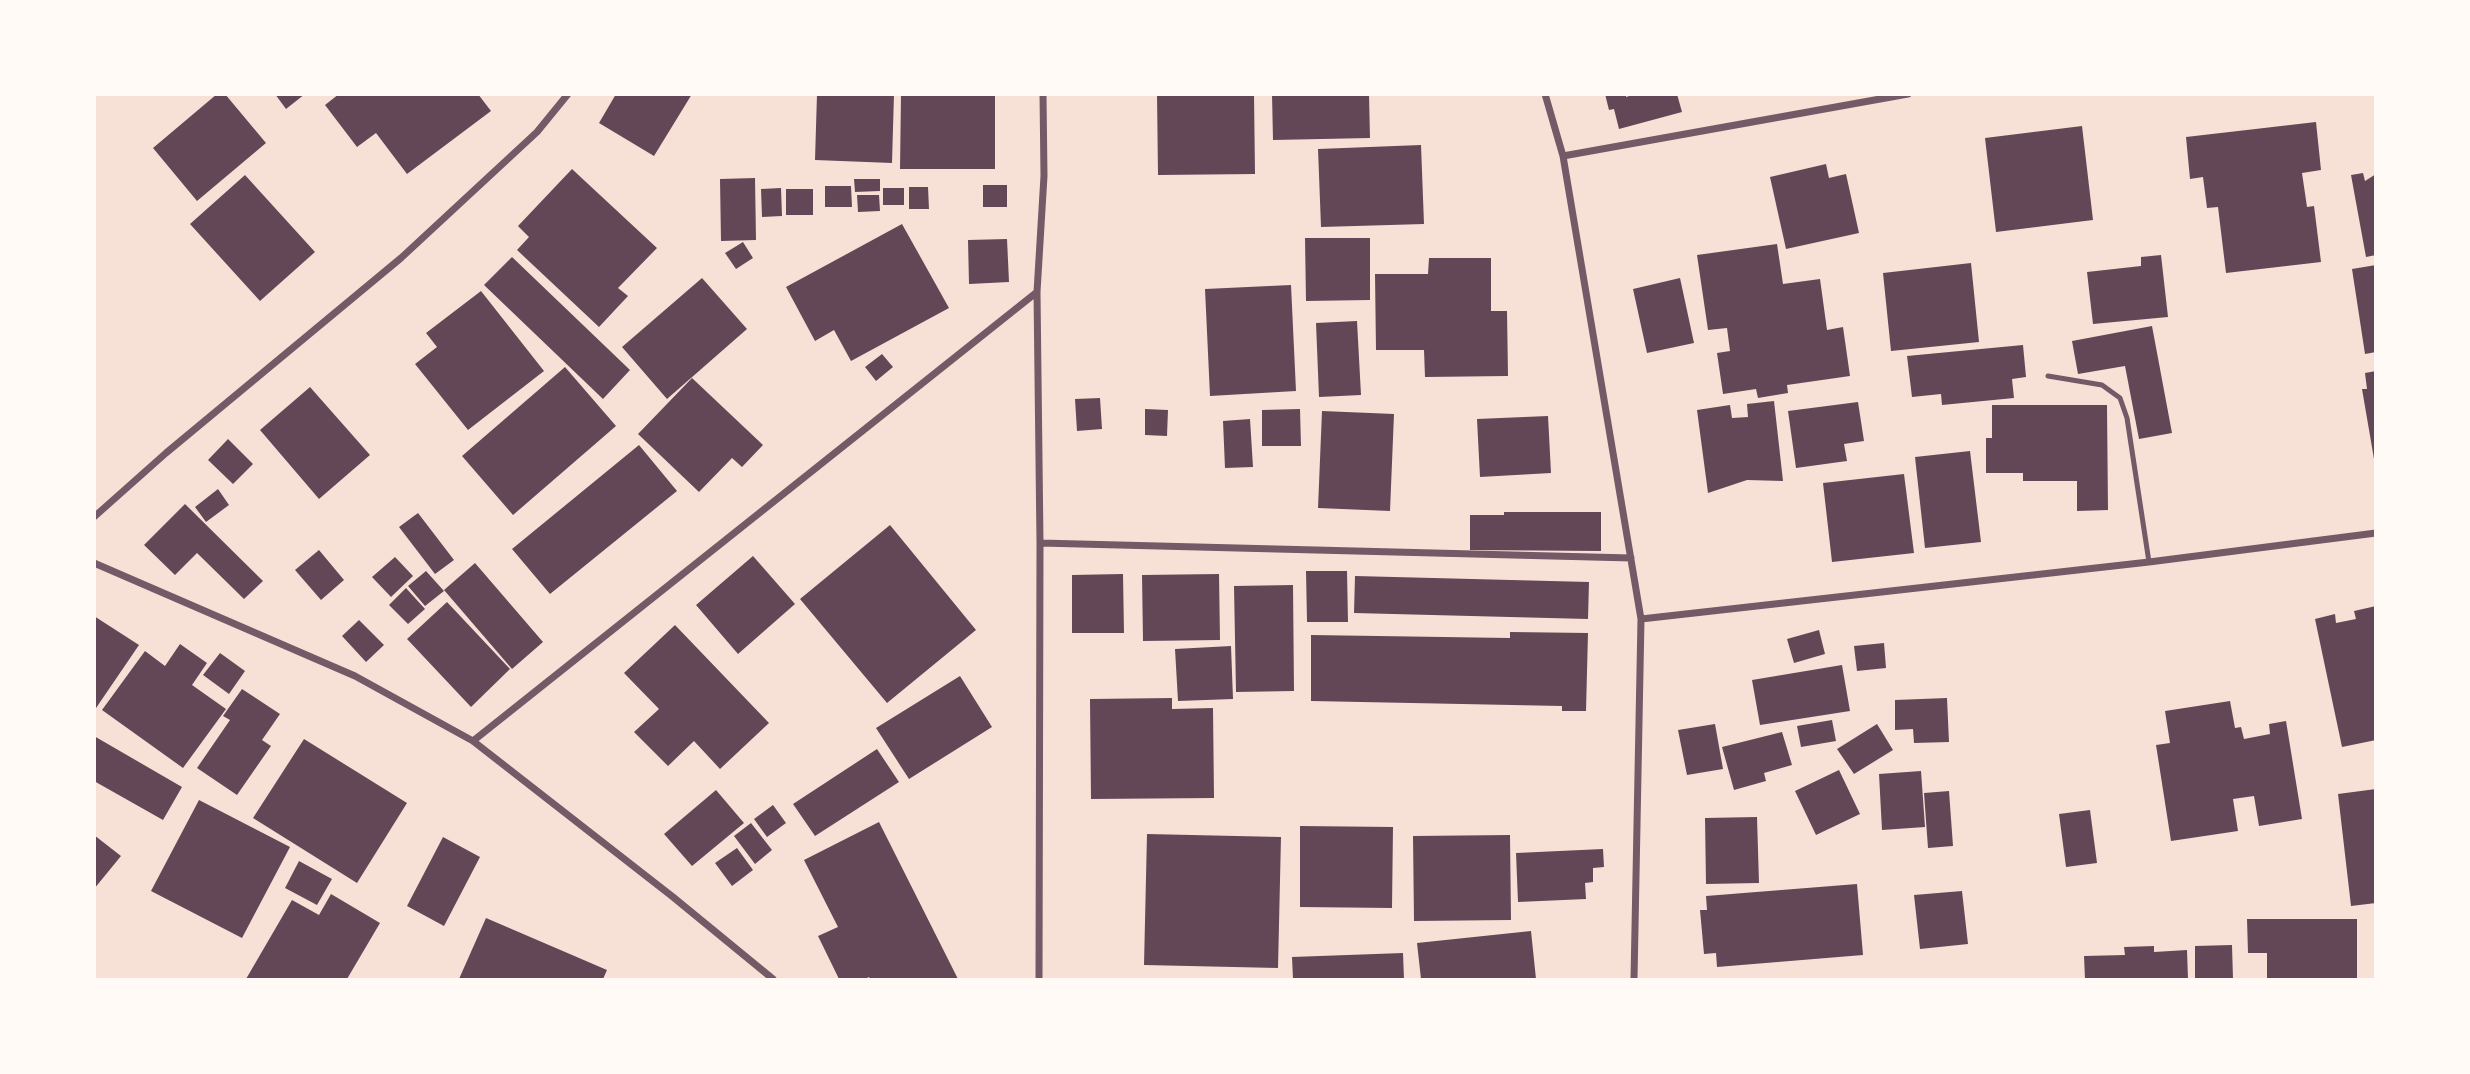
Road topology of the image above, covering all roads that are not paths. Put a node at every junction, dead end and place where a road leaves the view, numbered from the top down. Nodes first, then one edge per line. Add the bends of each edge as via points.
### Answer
1 (568, 94) edge
2 (1043, 94) edge
3 (1545, 94) edge
4 (1908, 94) edge
5 (1563, 156) junction
6 (1037, 292) junction
7 (2048, 376) dead end
8 (94, 517) edge
9 (2375, 533) edge
10 (1040, 543) junction
11 (1631, 558) junction
12 (2149, 562) junction
13 (94, 563) edge
14 (1641, 618) junction
15 (473, 741) junction
16 (773, 979) edge
17 (1039, 979) edge
18 (1634, 979) edge

1 - 8 street via 537,132 401,258
2 - 6 street
3 - 5 street
4 - 5 street
5 - 11 street
6 - 10 street
6 - 15 street
7 - 12 lane via 2102,385 2120,398
9 - 12 street
10 - 11 street
10 - 17 street
11 - 14 street
12 - 14 street
13 - 15 street via 355,676
14 - 18 street
15 - 16 street

